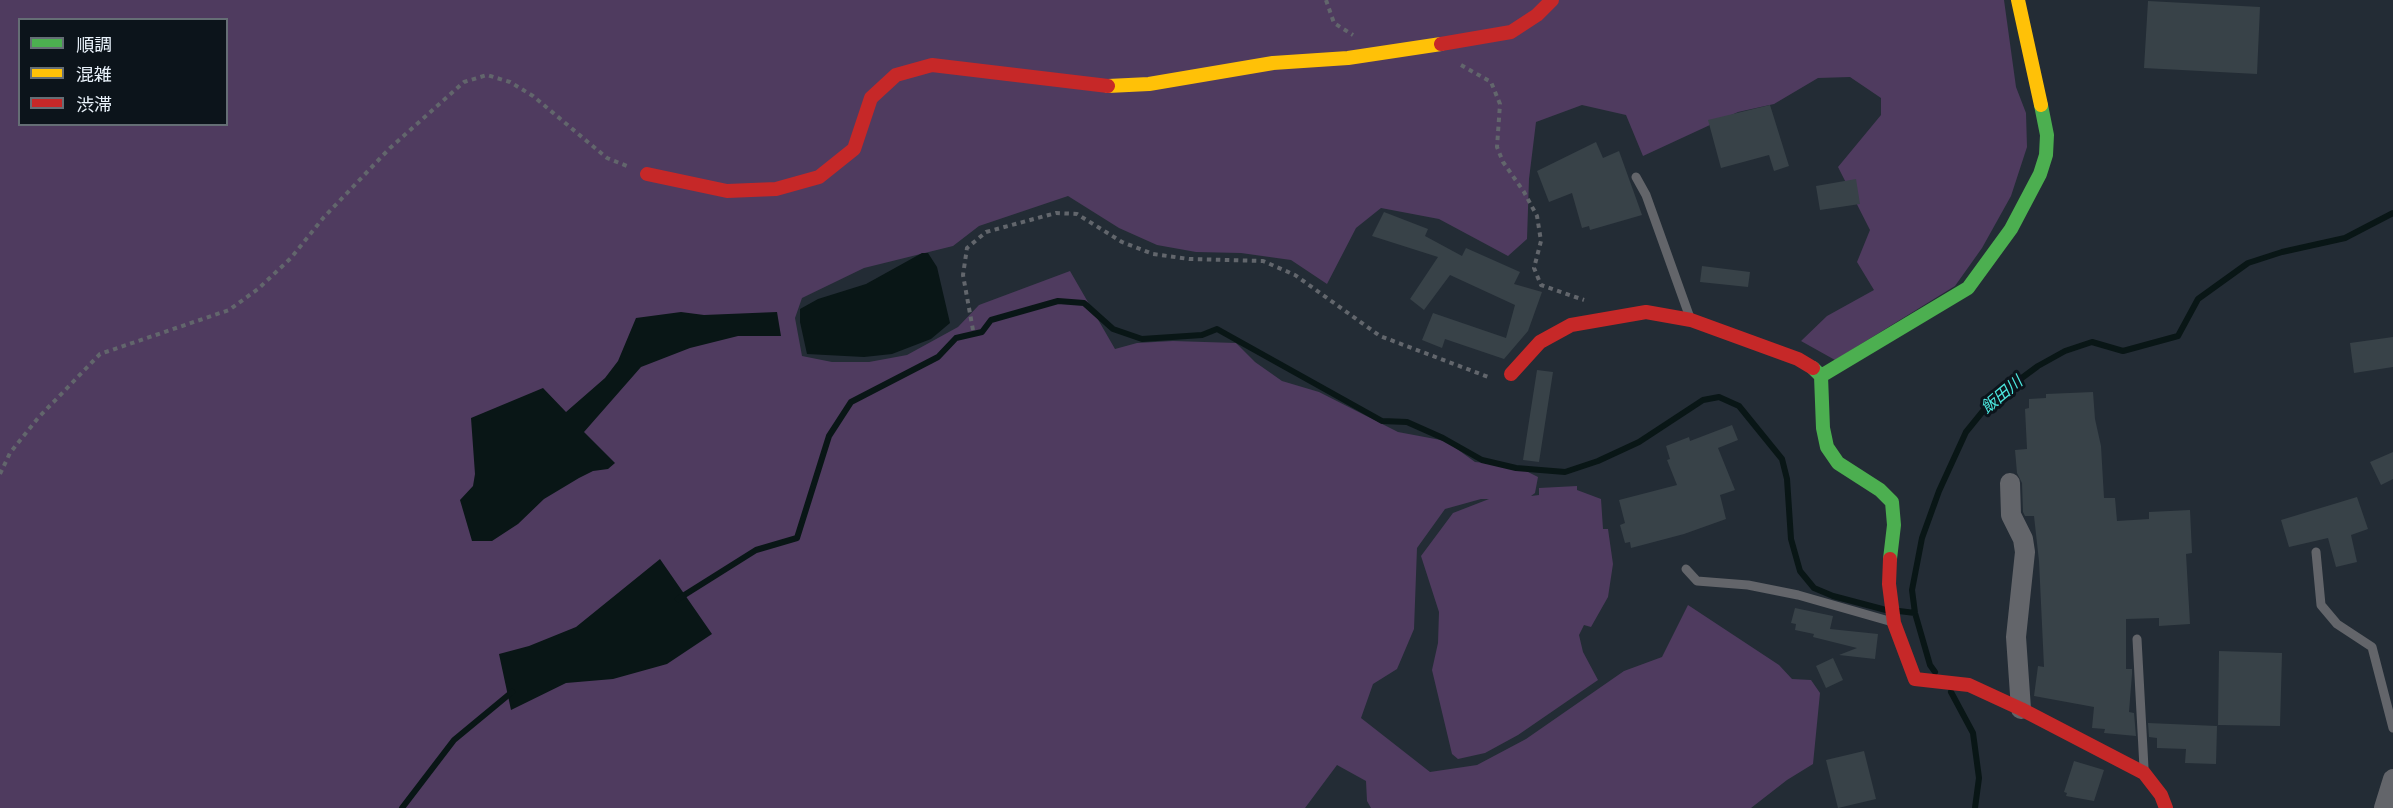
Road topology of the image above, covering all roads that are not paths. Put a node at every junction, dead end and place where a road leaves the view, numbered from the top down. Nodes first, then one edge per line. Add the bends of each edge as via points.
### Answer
1 (1552, 0) edge
2 (2018, 0) edge
3 (647, 174) road end
4 (1636, 177) dead end
5 (1690, 320) junction
6 (1511, 374) road end
7 (1821, 376) junction
8 (2010, 483) dead end
9 (2316, 552) dead end
10 (1686, 569) dead end
11 (1894, 623) junction
12 (2137, 639) dead end
13 (2021, 709) junction
14 (2393, 728) edge
15 (2144, 773) junction
16 (2393, 779) edge
17 (2166, 808) edge
18 (2384, 808) edge

1 - 3 street via 1511,32 1494,36 1348,57 1273,63 1149,84 1105,86 932,65 896,75 871,98 854,149 819,177 776,189 727,190
2 - 7 street via 2047,135 2046,155 2011,229 1968,288
4 - 5 lane
5 - 6 street via 1646,312 1571,325 1540,342
5 - 7 street via 1798,359
7 - 11 street via 1827,447 1838,463 1892,502 1889,584
8 - 13 street via 2011,515 2025,552 2016,637
9 - 14 lane via 2321,604 2337,624 2372,647
10 - 11 lane via 1697,581 1758,587
11 - 13 street via 1915,679 1969,685
12 - 15 lane
13 - 15 street
15 - 17 street
16 - 18 street

